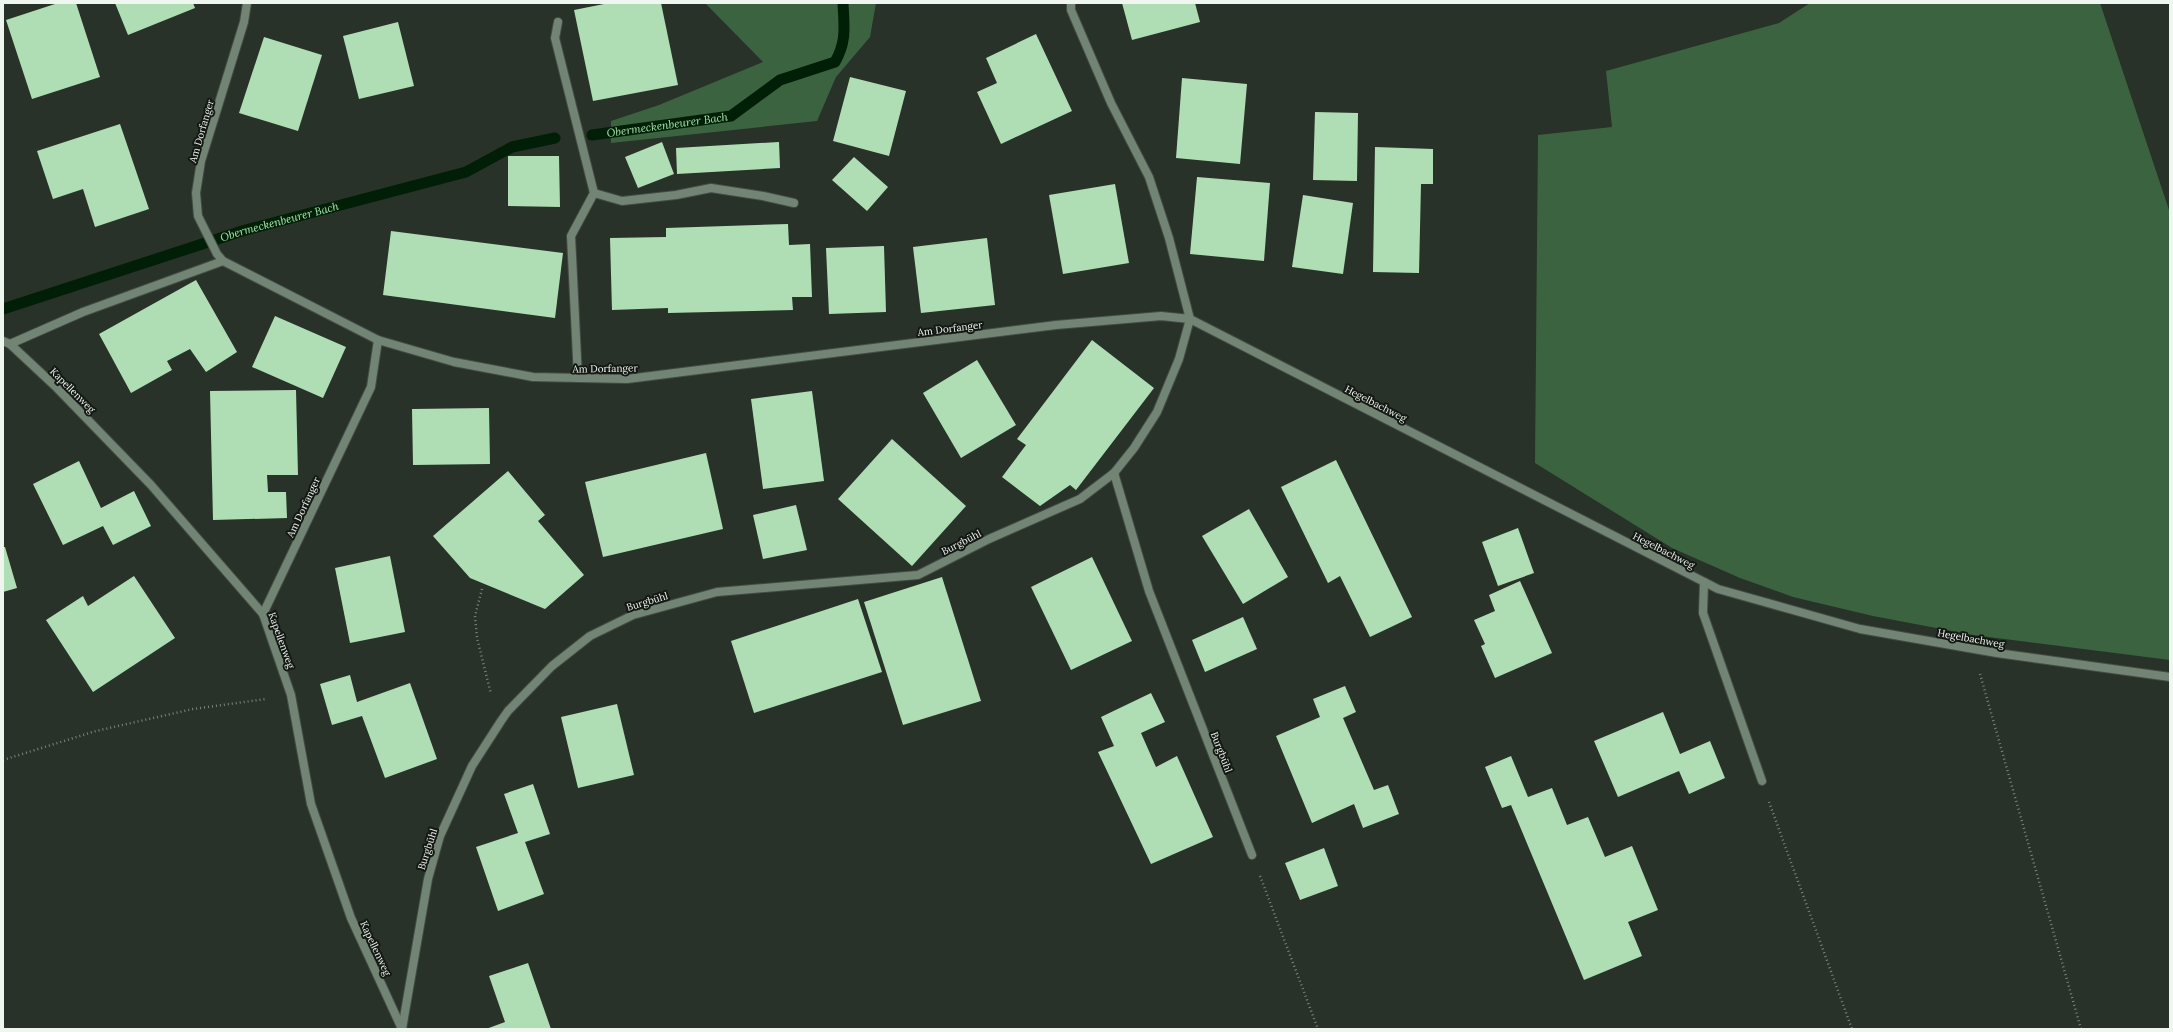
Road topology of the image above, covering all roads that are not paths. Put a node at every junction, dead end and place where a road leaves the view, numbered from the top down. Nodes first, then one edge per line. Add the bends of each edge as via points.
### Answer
1 (247, 3) edge
2 (1071, 3) edge
3 (558, 22) dead end
4 (594, 192) junction
5 (794, 203) dead end
6 (223, 261) junction
7 (1190, 319) junction
8 (378, 340) junction
9 (7, 343) edge
10 (578, 378) junction
11 (1114, 473) junction
12 (1704, 582) junction
13 (263, 614) junction
14 (2170, 677) edge
15 (1762, 781) road end
16 (1252, 855) road end
17 (402, 1029) edge

1 - 6 street, Am Dorfanger via 244,22 201,161 196,193 198,216
2 - 7 street via 1071,10 1111,103 1149,177 1169,238
3 - 4 street via 556,38
4 - 5 street via 622,201 711,188
4 - 10 street via 571,236
6 - 8 street, Am Dorfanger
6 - 9 street via 83,312
7 - 10 street, Am Dorfanger via 1161,316 1056,325 627,379
7 - 11 street, Burgbühl via 1179,359 1157,412
7 - 12 street, Hegelbachweg
8 - 10 street, Am Dorfanger via 475,366 533,377
8 - 13 street, Am Dorfanger via 371,387
9 - 13 street, Kapellenweg via 55,386 151,485
11 - 16 street, Burgbühl via 1149,591
11 - 17 street, Burgbühl via 1080,499 990,539 918,575 717,592 633,615 590,636 552,666 508,711 472,766 440,836 428,879
12 - 14 street, Hegelbachweg via 1718,589 1860,629
12 - 15 street via 1703,613
13 - 17 street, Kapellenweg via 290,695 311,804 351,918

